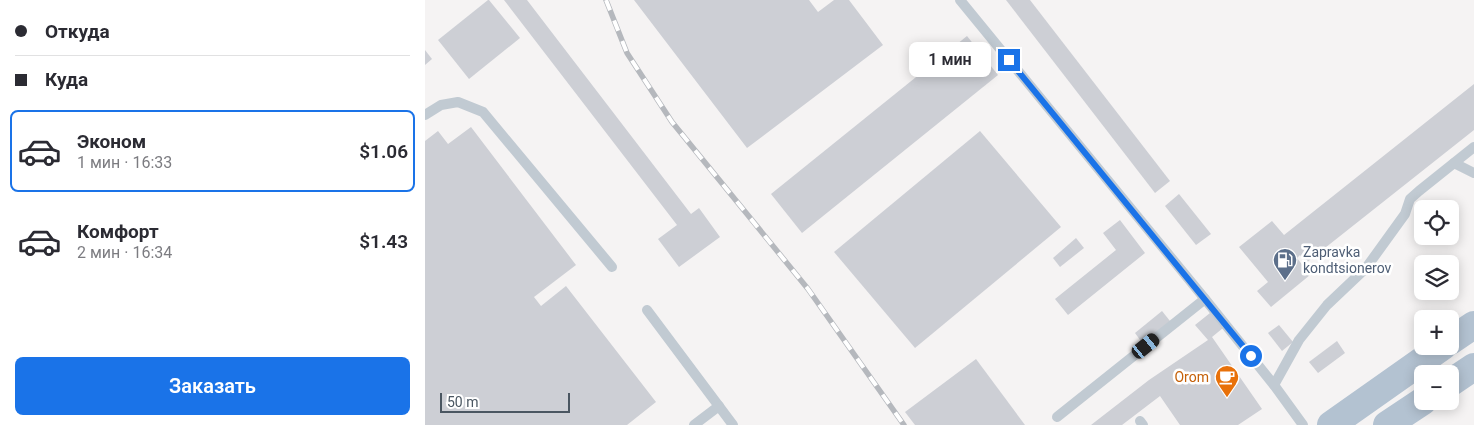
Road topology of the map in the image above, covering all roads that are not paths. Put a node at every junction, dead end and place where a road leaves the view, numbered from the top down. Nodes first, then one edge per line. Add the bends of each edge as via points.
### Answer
1 (960, 0) edge
2 (425, 115) edge
3 (1474, 147) edge
4 (1454, 163) junction
5 (1474, 173) edge
6 (612, 267) dead end
7 (1205, 299) junction
8 (647, 310) dead end
9 (1474, 324) edge
10 (1459, 335) edge
11 (1430, 355) edge
12 (1474, 367) edge
13 (1459, 377) edge
14 (1275, 385) junction
15 (719, 406) junction
16 (1414, 407) edge
17 (1057, 416) dead end
18 (695, 425) edge
19 (733, 425) edge
20 (1303, 425) edge
21 (1331, 425) edge
22 (1387, 425) edge

1 - 7 lane
2 - 6 lane via 441,105 458,102 483,112
3 - 4 lane
4 - 5 lane
4 - 14 lane via 1410,199 1405,214 1367,268 1327,306 1299,340
7 - 14 lane
7 - 17 lane
8 - 15 lane
9 - 10 main road
11 - 21 main road
12 - 13 main road
14 - 20 lane
15 - 18 lane
15 - 19 lane
16 - 22 main road

